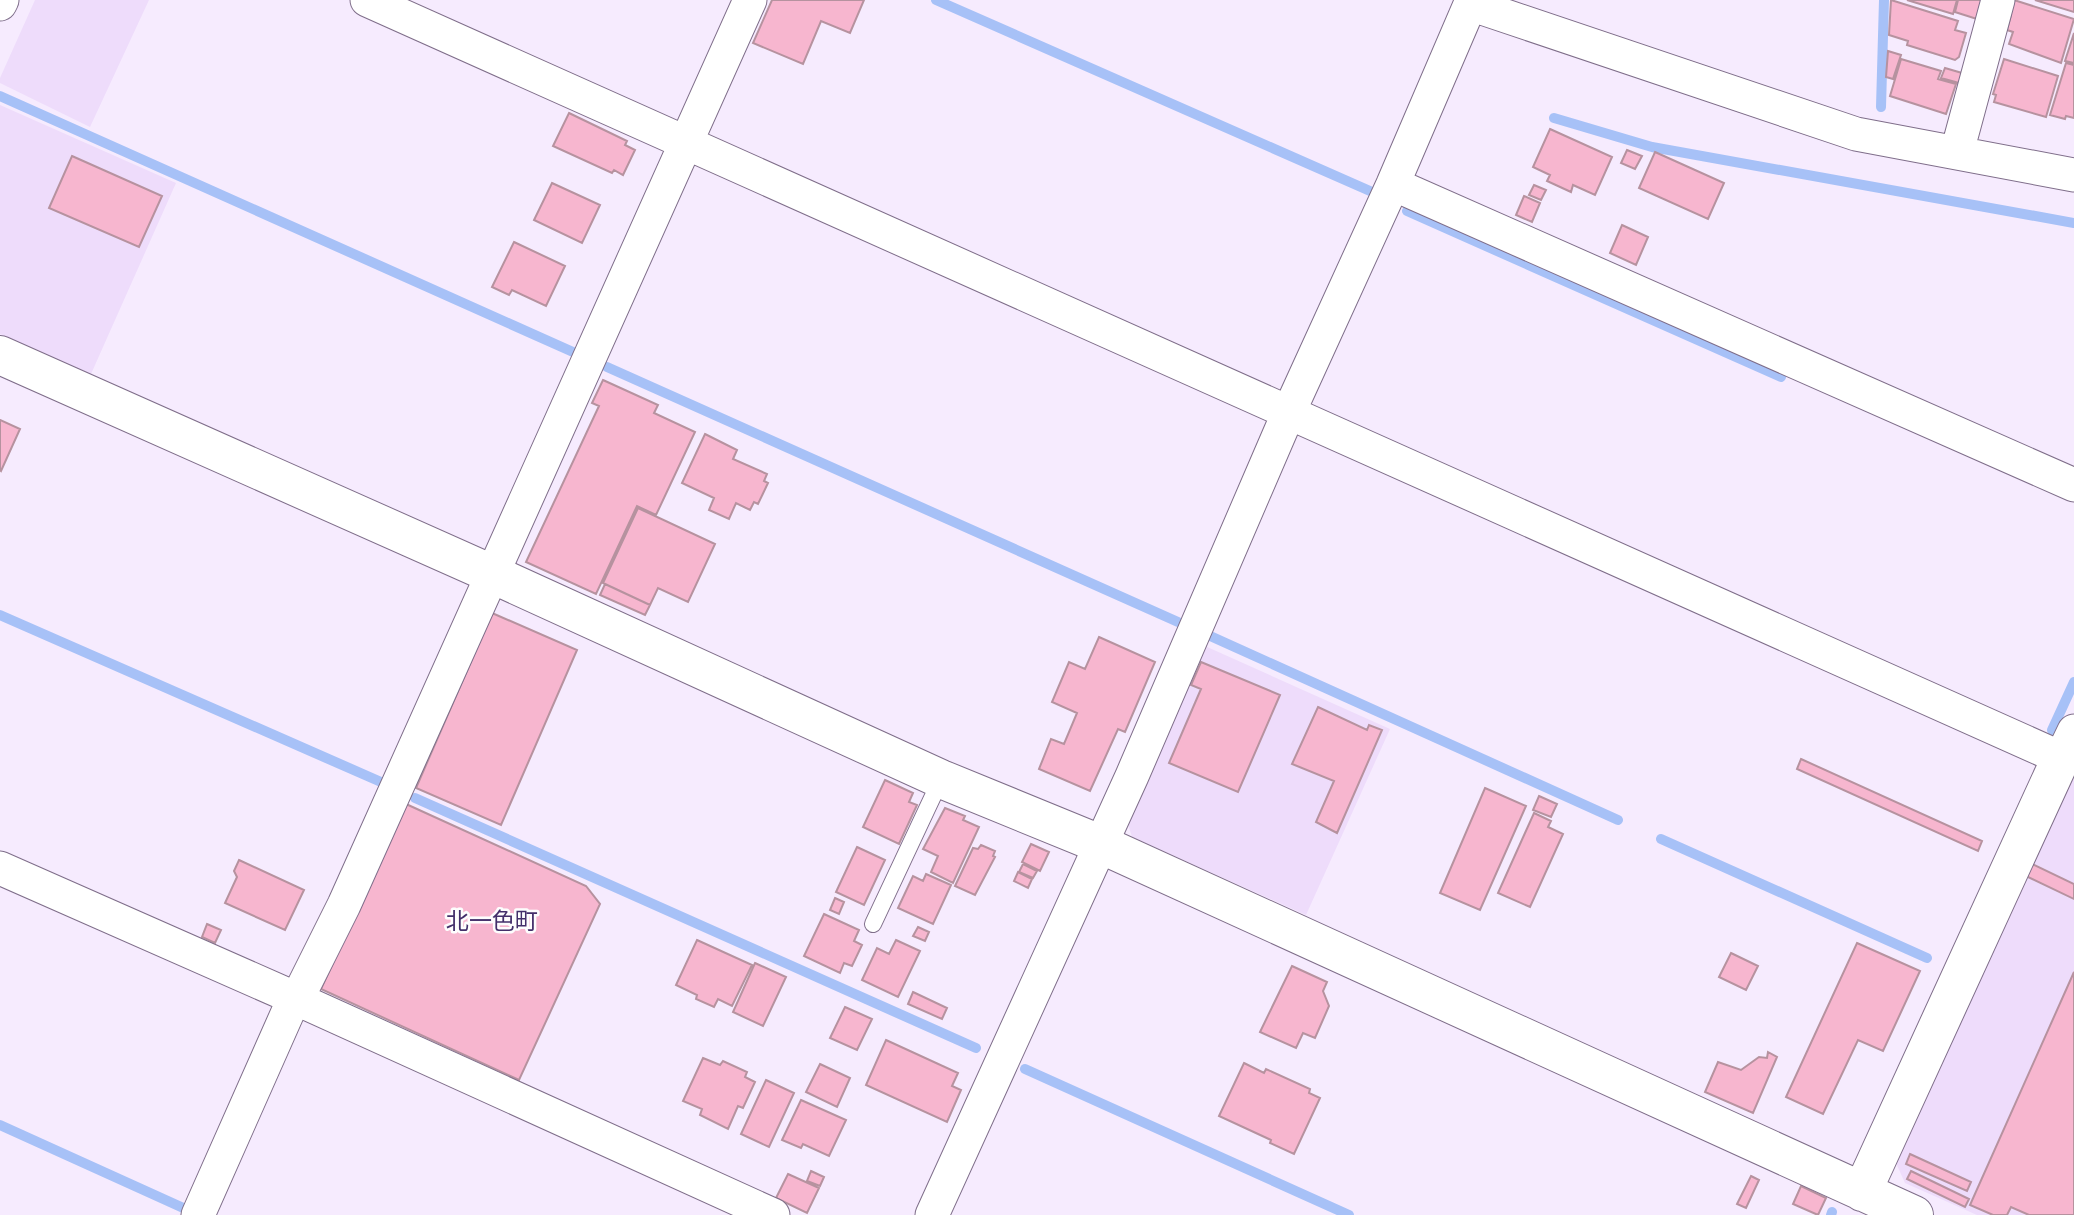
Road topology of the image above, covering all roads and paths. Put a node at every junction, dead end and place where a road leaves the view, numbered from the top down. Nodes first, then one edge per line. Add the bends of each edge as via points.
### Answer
1 (368, 0) edge
2 (750, 0) edge
3 (1998, 0) edge
4 (1471, 2) edge
5 (688, 142) junction
6 (1957, 152) junction
7 (2074, 175) edge
8 (1393, 184) junction
9 (0, 355) edge
10 (1288, 414) junction
11 (2074, 485) edge
12 (492, 574) junction
13 (2068, 744) edge
14 (941, 779) junction
15 (1100, 844) junction
16 (0, 868) edge
17 (873, 924) dead end
18 (297, 999) junction
19 (1856, 1204) edge
20 (198, 1215) edge
21 (773, 1215) edge
22 (932, 1215) edge
23 (1914, 1215) edge

1 - 5 street
2 - 5 street
3 - 6 street
4 - 6 street via 1856,134
4 - 8 street
5 - 10 street
5 - 12 street
6 - 7 street
8 - 10 street
8 - 11 street
9 - 12 street
10 - 13 street
10 - 15 street
12 - 14 street
12 - 18 street via 344,905
13 - 19 street
14 - 15 street
14 - 17 lane
15 - 19 street
15 - 22 street
16 - 18 street
18 - 20 street
18 - 21 street
19 - 23 street

